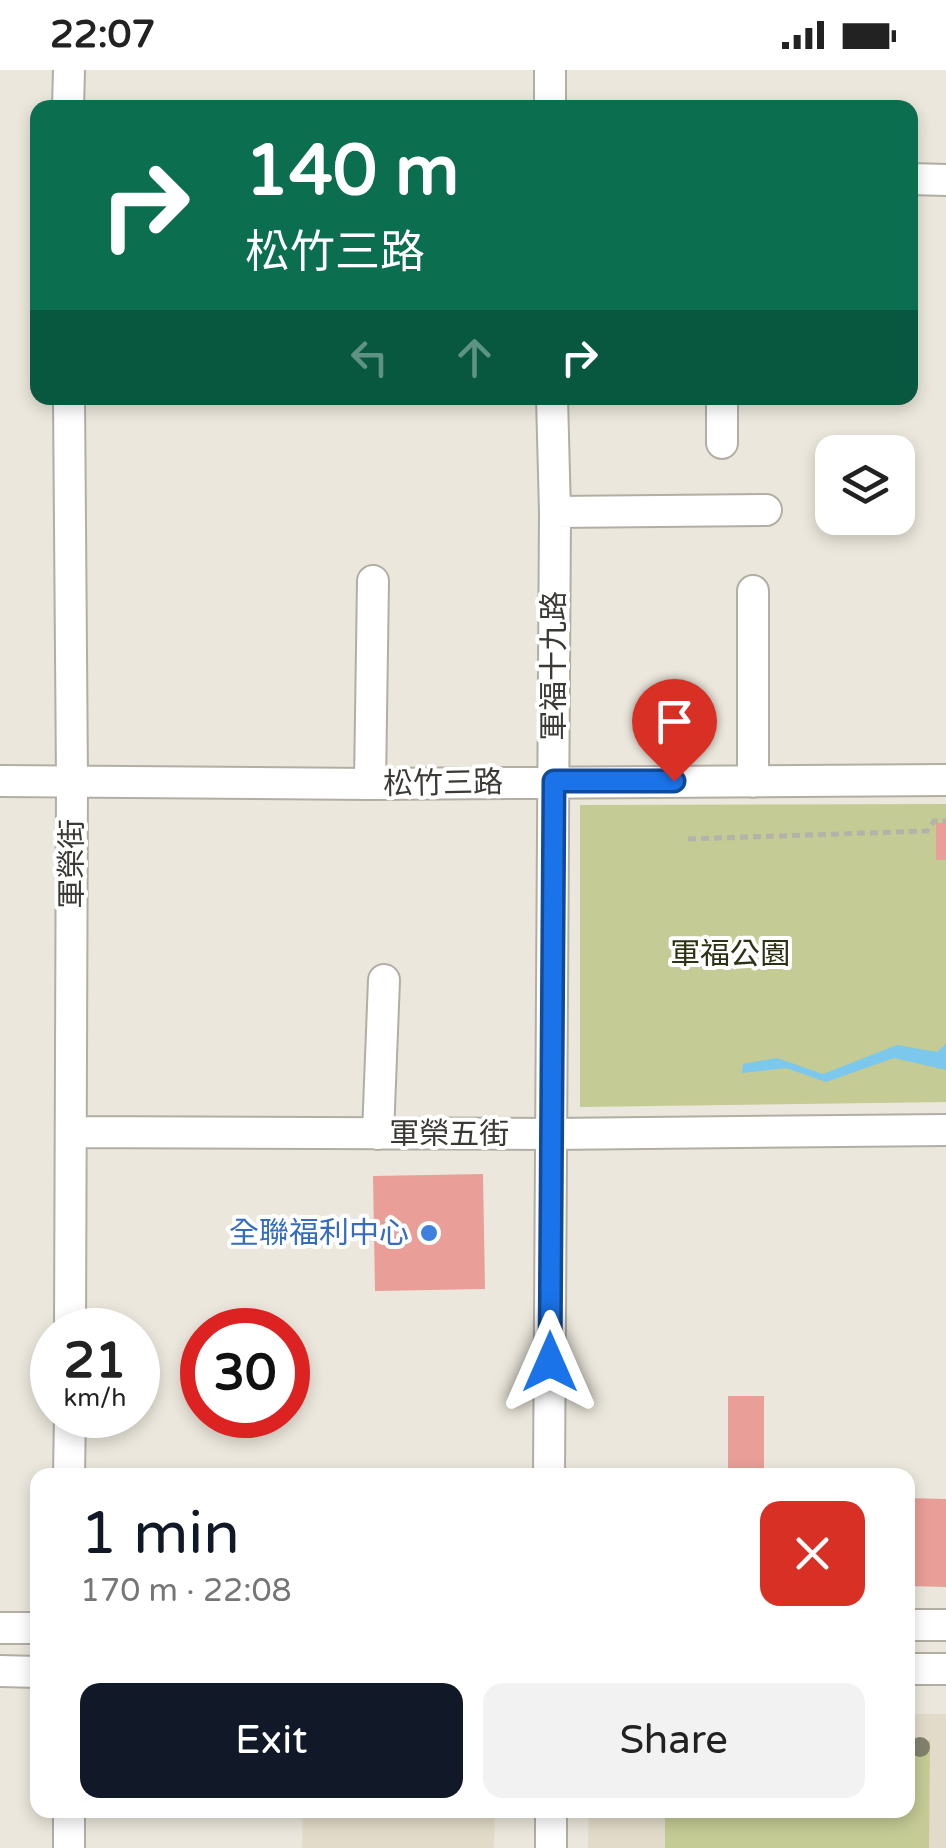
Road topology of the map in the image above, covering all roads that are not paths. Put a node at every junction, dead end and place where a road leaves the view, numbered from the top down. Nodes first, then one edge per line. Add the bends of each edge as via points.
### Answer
1 (70, 70) edge
2 (550, 70) edge
3 (68, 100) edge
4 (550, 100) edge
5 (918, 179) edge
6 (946, 180) edge
7 (69, 405) edge
8 (552, 405) edge
9 (722, 405) edge
10 (722, 444) dead end
11 (766, 510) dead end
12 (554, 512) junction
13 (373, 581) dead end
14 (752, 591) dead end
15 (72, 780) junction
16 (946, 780) edge
17 (0, 781) edge
18 (554, 781) junction
19 (754, 782) junction
20 (370, 784) junction
21 (384, 980) dead end
22 (946, 1130) edge
23 (71, 1132) junction
24 (378, 1134) junction
25 (551, 1134) junction
26 (70, 1308) edge
27 (70, 1438) edge
28 (70, 1468) edge
29 (549, 1468) edge
30 (946, 1624) edge
31 (915, 1625) edge
32 (0, 1628) edge
33 (30, 1628) edge
34 (915, 1670) edge
35 (946, 1670) edge
36 (0, 1672) edge
37 (30, 1672) edge
38 (69, 1818) edge
39 (551, 1818) edge
40 (70, 1848) edge
41 (551, 1848) edge

1 - 3 street
2 - 4 street
5 - 6 street
7 - 15 street, 軍榮街
8 - 12 street, 軍福十九路
9 - 10 street
11 - 12 street
12 - 18 street, 軍福十九路
13 - 20 street
14 - 19 street
15 - 17 street, 松竹三路
15 - 20 street, 松竹三路
15 - 23 street, 軍榮街
16 - 19 street, 松竹三路
18 - 19 street, 松竹三路
18 - 20 street, 松竹三路
18 - 25 street, 軍福十九路
21 - 24 street
22 - 25 street, 軍榮五街
23 - 24 street, 軍榮五街
23 - 26 street, 軍榮街
24 - 25 street, 軍榮五街
25 - 29 street, 軍福十九路
27 - 28 street
30 - 31 street
32 - 33 street
34 - 35 street
36 - 37 street
38 - 40 street
39 - 41 street

